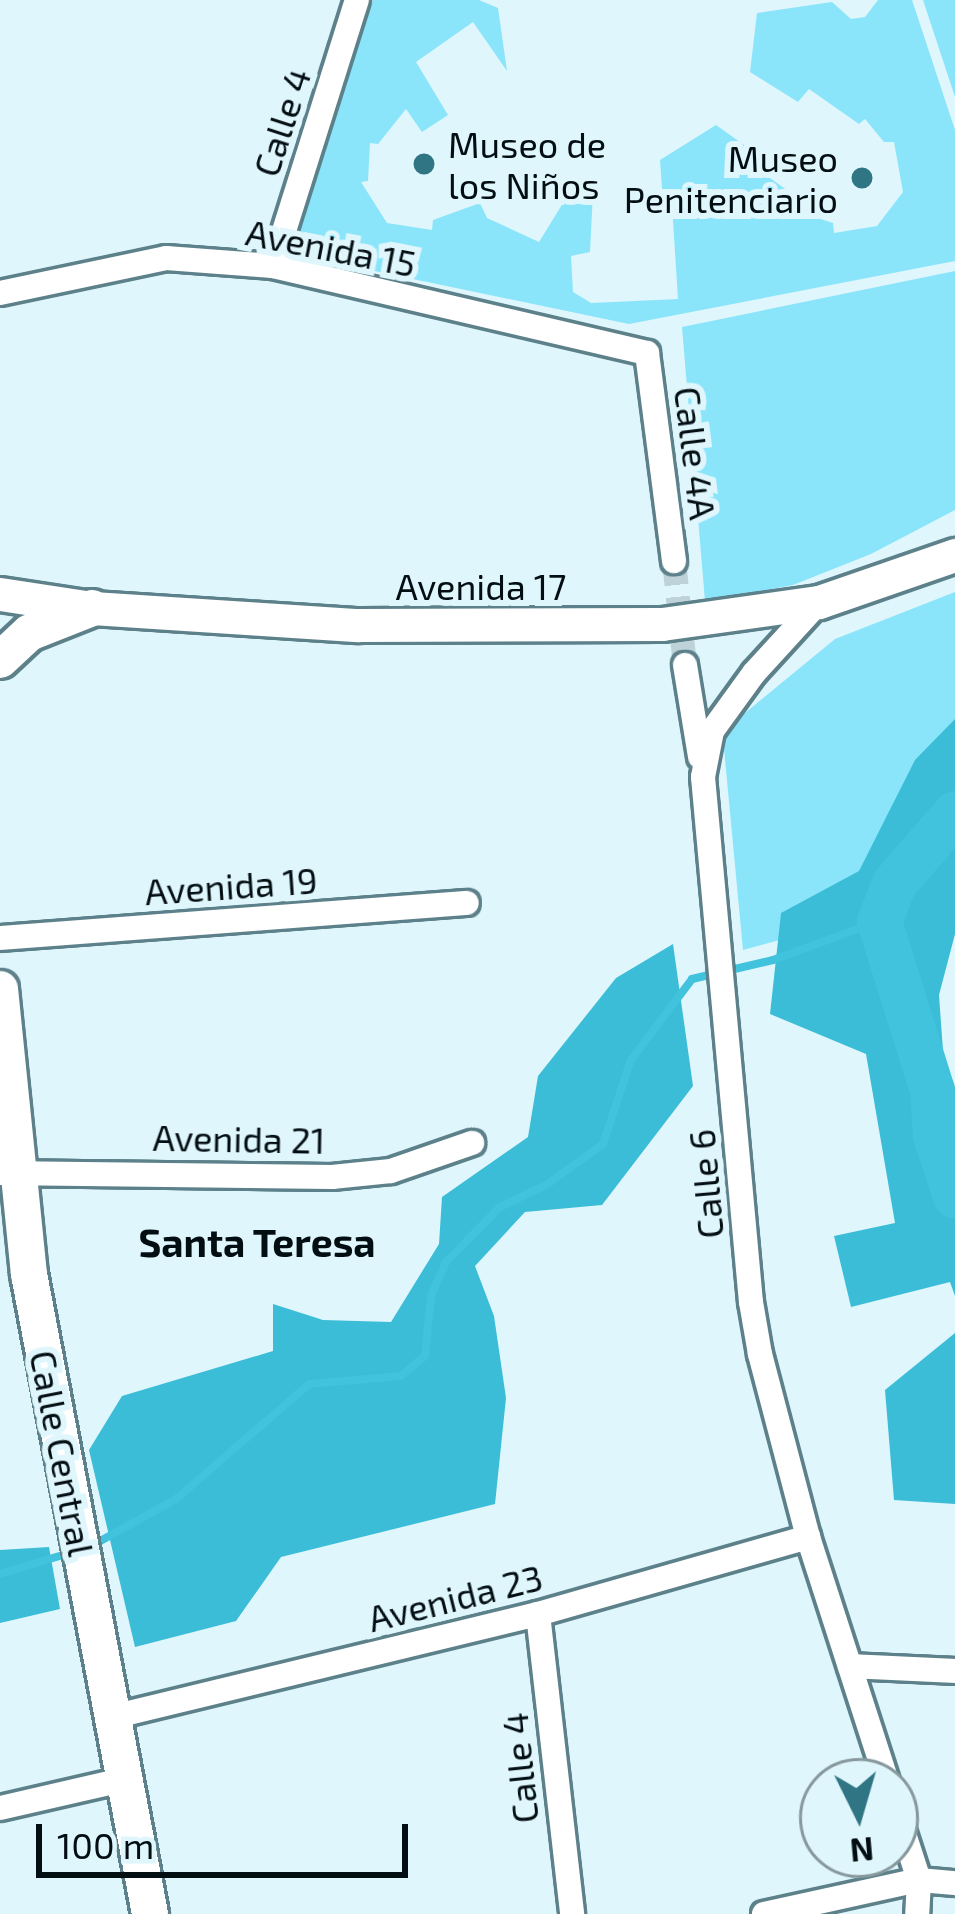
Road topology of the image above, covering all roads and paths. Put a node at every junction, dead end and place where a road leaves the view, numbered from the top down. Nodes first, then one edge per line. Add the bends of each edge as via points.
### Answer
1 (357, 0) edge
2 (273, 266) junction
3 (0, 293) edge
4 (646, 353) joint
5 (955, 555) edge
6 (674, 561) tunnel mouth
7 (0, 594) edge
8 (819, 602) junction
9 (92, 608) junction
10 (0, 660) edge
11 (685, 664) tunnel mouth
12 (703, 777) junction
13 (467, 903) dead end
14 (0, 938) edge
15 (0, 988) edge
16 (472, 1143) dead end
17 (10, 1171) edge
18 (808, 1537) junction
19 (538, 1614) junction
20 (850, 1666) junction
21 (955, 1671) edge
22 (116, 1716) junction
23 (879, 1758) edge
24 (127, 1779) junction
25 (0, 1808) edge
26 (919, 1880) junction
27 (955, 1883) edge
28 (147, 1914) edge
29 (572, 1914) edge
30 (764, 1914) edge
31 (917, 1914) edge

1 - 2 street, Calle 4
2 - 3 street, Avenida 15 via 166,258
2 - 4 street, Avenida 15
4 - 6 street, Calle 4A
5 - 8 main road, Avenida 17
7 - 9 main road, Avenida 17
8 - 9 main road, Avenida 17 via 662,624 525,626
8 - 12 street, Calle 6 via 712,731
9 - 10 main road via 29,633
11 - 12 street
12 - 18 street, Calle 6 via 751,1302
13 - 14 street, Avenida 19
15 - 17 main road, Calle Central
16 - 17 street, Avenida 21 via 391,1171 332,1177
17 - 22 main road, Calle Central
18 - 19 street, Avenida 23
18 - 20 street, Calle 6
19 - 22 street, Avenida 23
19 - 29 street, Calle 4
20 - 21 street
20 - 23 street, Calle 6
22 - 24 main road, Calle Central
24 - 25 street
24 - 28 main road, Calle Central
26 - 27 street
26 - 30 street
26 - 31 street

